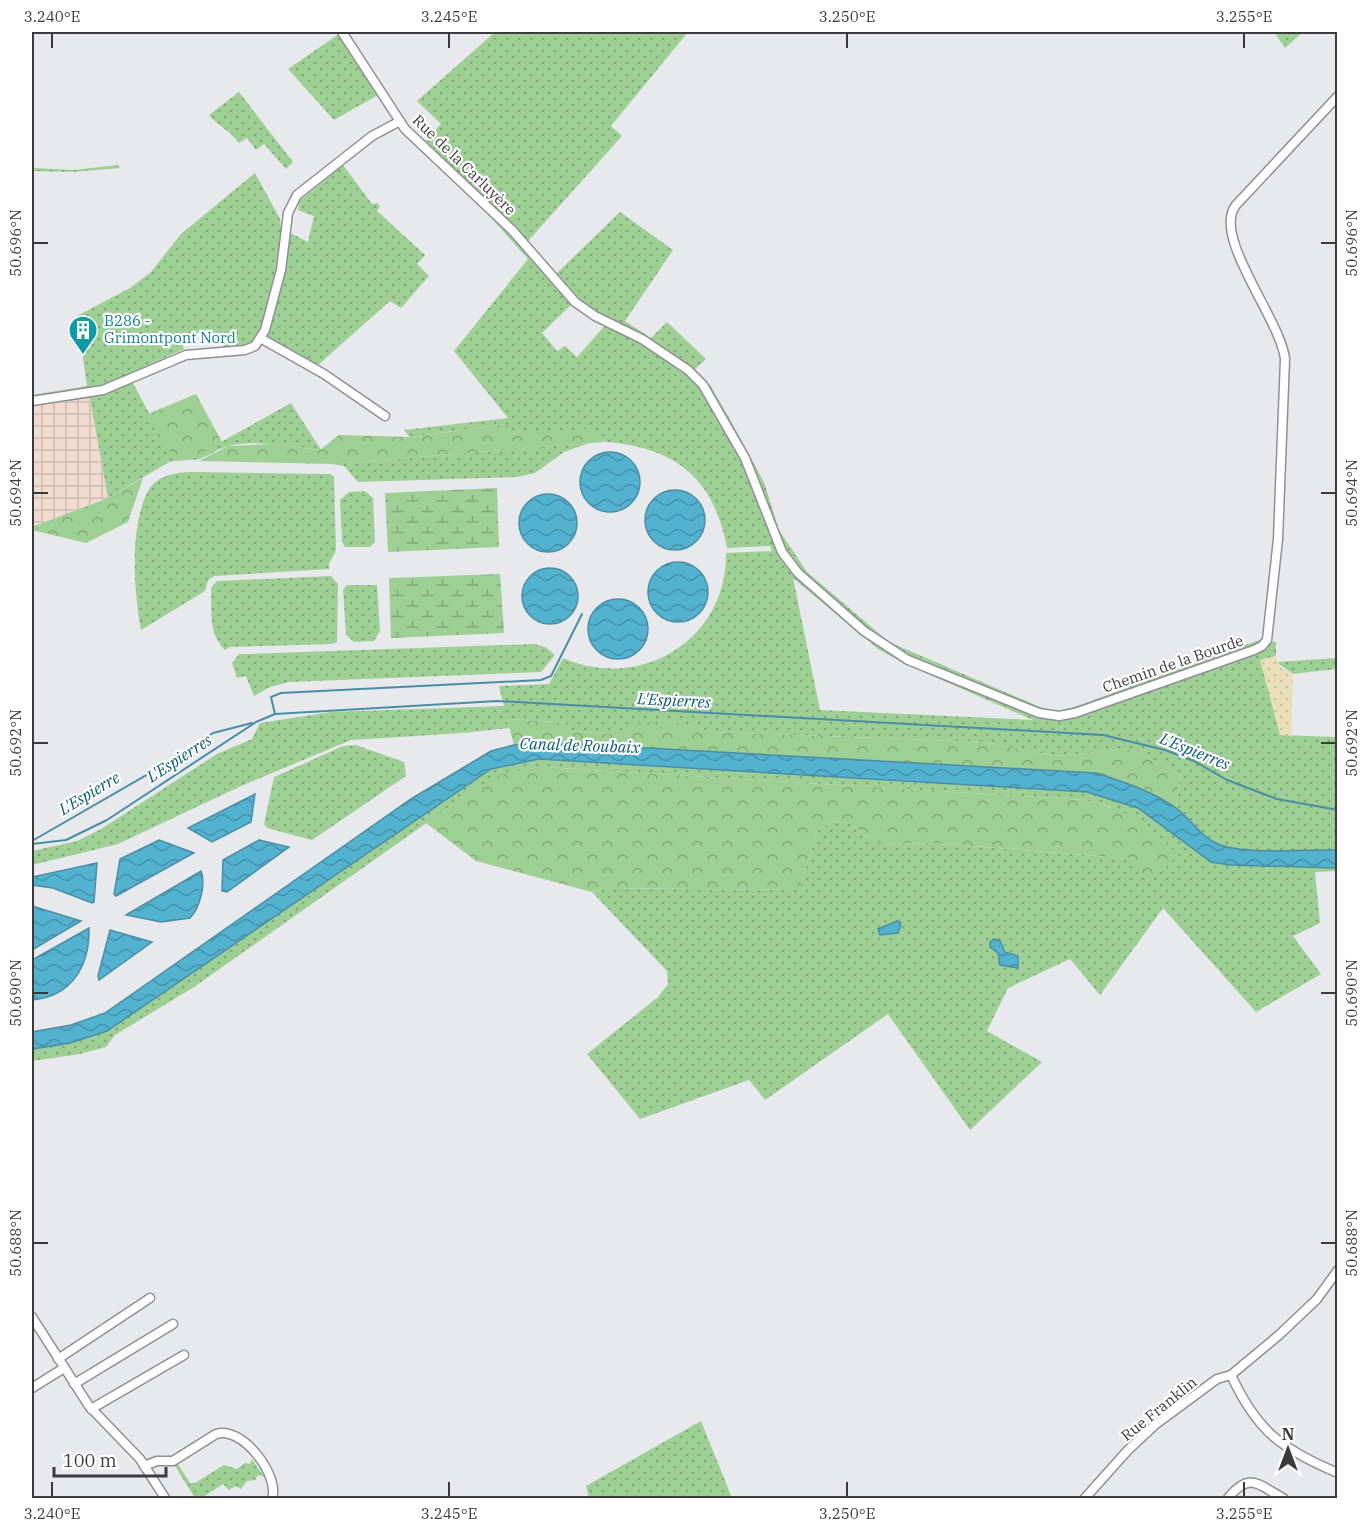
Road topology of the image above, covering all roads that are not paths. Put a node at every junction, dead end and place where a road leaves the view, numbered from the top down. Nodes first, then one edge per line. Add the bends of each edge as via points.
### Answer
1 (342, 32) edge
2 (1338, 96) edge
3 (400, 121) junction
4 (262, 339) junction
5 (688, 370) joint
6 (32, 401) edge
7 (385, 416) dead end
8 (1338, 1270) edge
9 (150, 1298) dead end
10 (32, 1317) edge
11 (173, 1324) dead end
12 (184, 1355) dead end
13 (58, 1359) junction
14 (64, 1368) junction
15 (1231, 1375) junction
16 (74, 1384) junction
17 (32, 1388) edge
18 (91, 1409) junction
19 (144, 1466) junction
20 (1338, 1473) edge
21 (165, 1498) edge
22 (272, 1498) edge
23 (1085, 1498) edge
24 (1228, 1498) edge
25 (1283, 1498) edge

1 - 3 street
2 - 5 street, Chemin de la Bourde via 1236,205 1229,218 1229,229 1281,341 1285,359 1281,492 1271,621 1265,643 1254,650 1059,716 1030,711 908,660 864,631 790,564 745,458 707,390
3 - 4 street, Rue de la Carluyère via 372,136 297,195 288,213 281,270
3 - 5 street, Rue de la Carluyère via 512,230 581,308 636,335
4 - 6 street via 245,350 186,355 103,390
4 - 7 street via 324,374
8 - 15 street, Rue Franklin via 1317,1299
9 - 13 street
10 - 13 street
11 - 16 street
12 - 18 street
13 - 14 street
14 - 16 street
14 - 17 street
15 - 20 street via 1260,1425 1298,1455
15 - 23 street, Rue Franklin via 1217,1379 1156,1424
16 - 18 street
18 - 19 street
19 - 21 street
19 - 22 street via 173,1461 224,1433 248,1443 274,1484
24 - 25 street via 1240,1486 1252,1482

